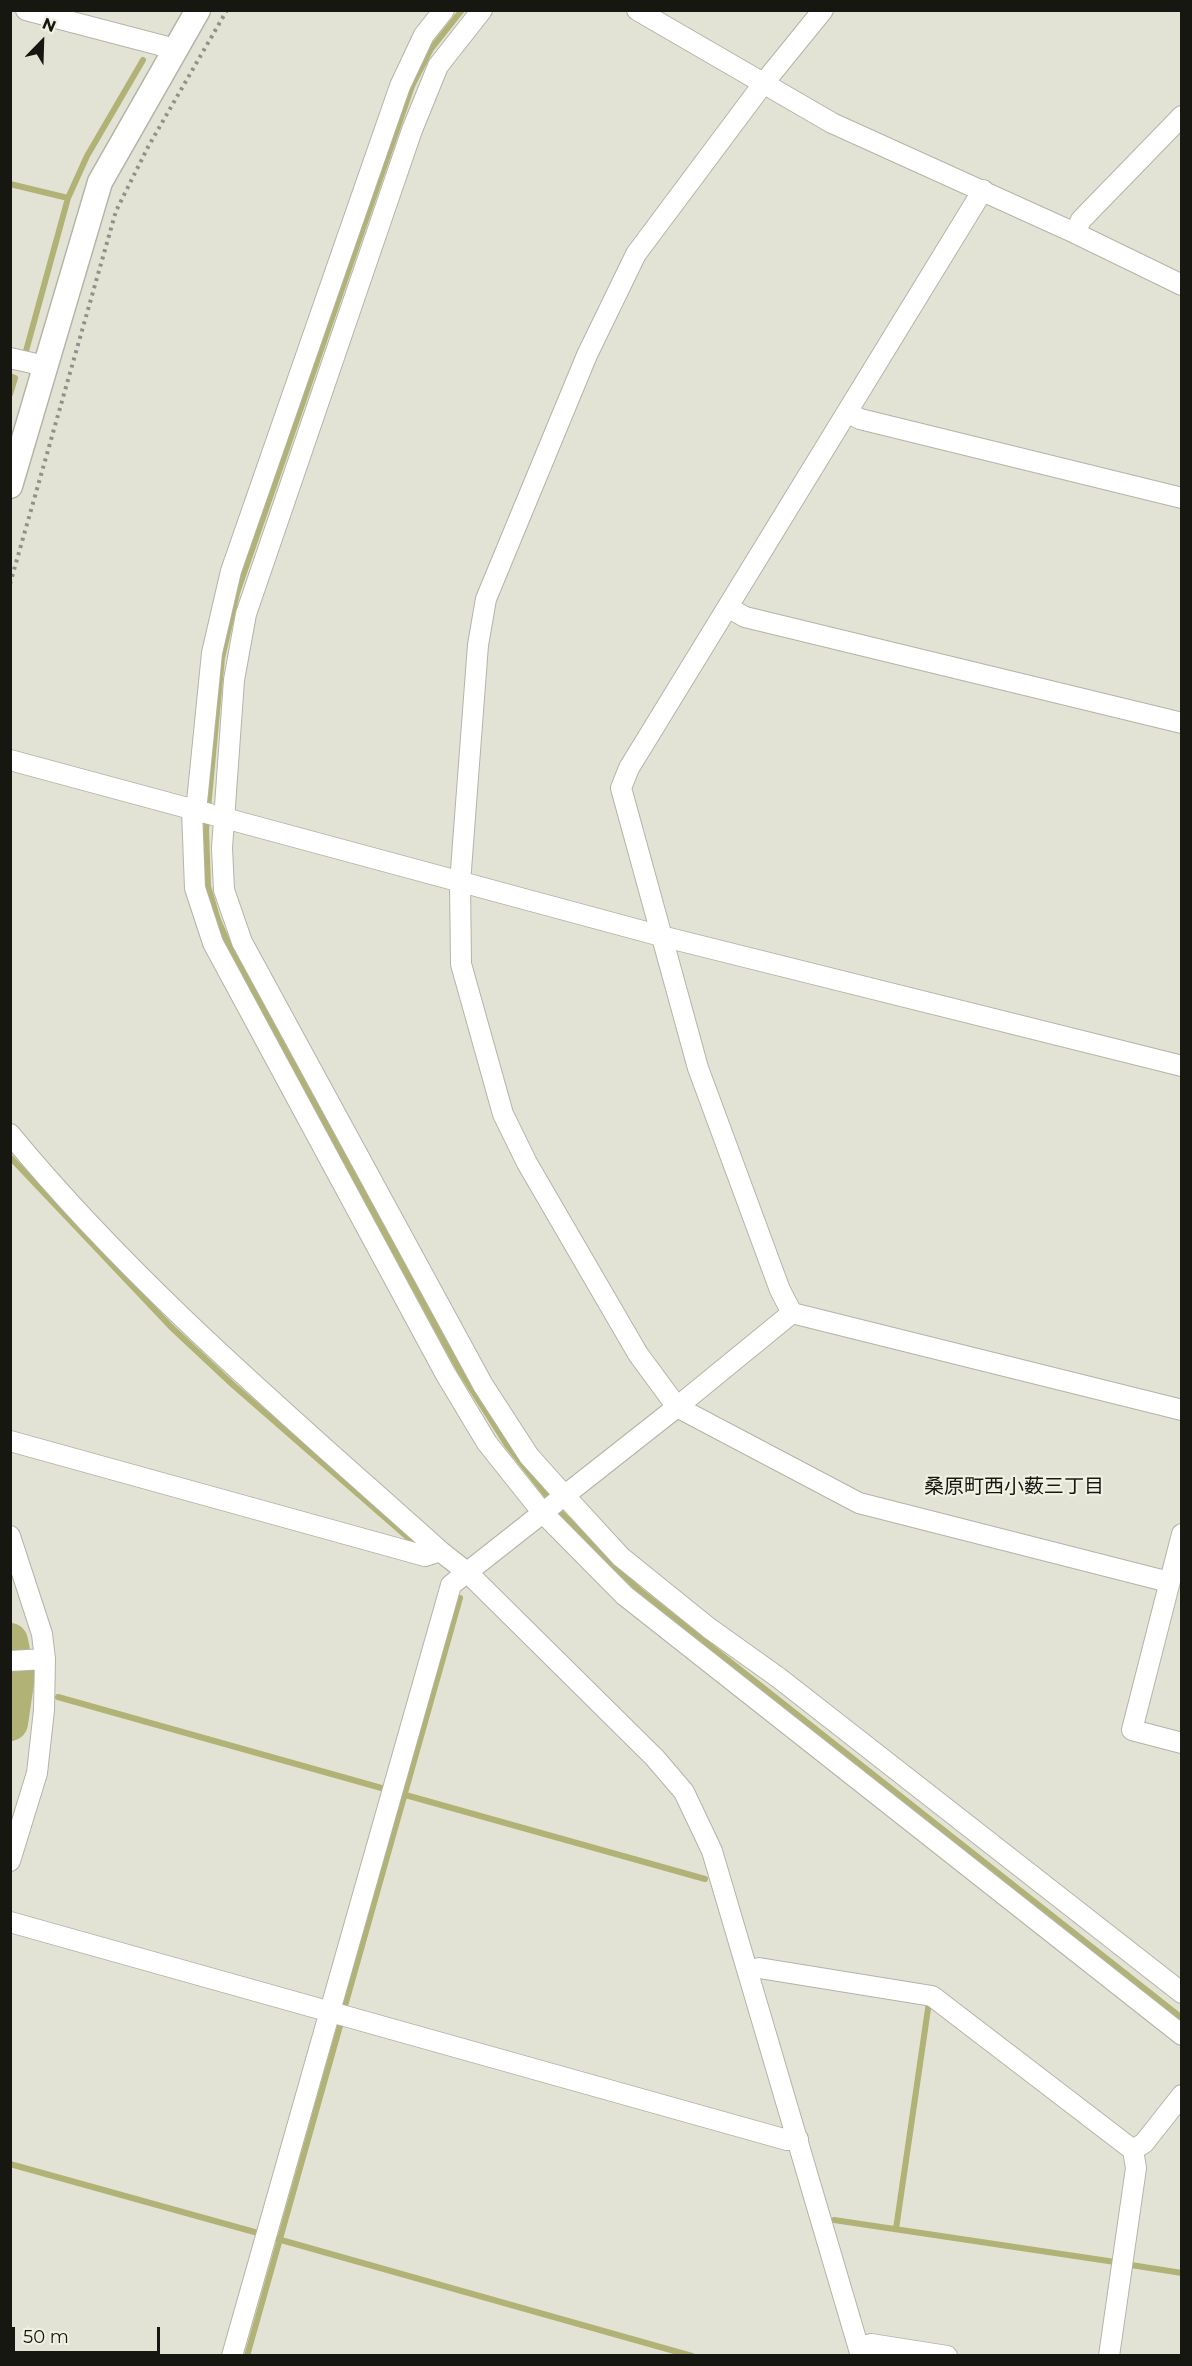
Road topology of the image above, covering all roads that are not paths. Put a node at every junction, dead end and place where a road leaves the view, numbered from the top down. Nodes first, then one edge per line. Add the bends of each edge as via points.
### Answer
1 (26, 10) edge
2 (198, 10) edge
3 (444, 10) edge
4 (482, 10) edge
5 (637, 10) edge
6 (823, 10) edge
7 (175, 49) junction
8 (764, 84) junction
9 (1182, 116) edge
10 (983, 190) junction
11 (1075, 233) junction
12 (1182, 285) edge
13 (10, 358) edge
14 (45, 366) junction
15 (848, 413) junction
16 (10, 486) edge
17 (1182, 498) edge
18 (729, 608) junction
19 (1182, 723) edge
20 (10, 760) edge
21 (206, 814) junction
22 (460, 883) junction
23 (661, 936) junction
24 (1182, 1066) edge
25 (10, 1134) edge
26 (792, 1313) junction
27 (676, 1407) junction
28 (1182, 1410) edge
29 (10, 1441) edge
30 (553, 1504) junction
31 (1182, 1534) edge
32 (10, 1536) edge
33 (440, 1551) junction
34 (468, 1573) junction
35 (1170, 1582) junction
36 (41, 1659) junction
37 (10, 1661) edge
38 (1182, 1743) edge
39 (10, 1862) edge
40 (10, 1922) edge
41 (749, 1971) junction
42 (1182, 1993) edge
43 (329, 2012) junction
44 (1182, 2035) edge
45 (1182, 2096) edge
46 (798, 2139) junction
47 (1133, 2150) junction
48 (861, 2351) edge
49 (232, 2355) edge
50 (947, 2355) edge
51 (1109, 2355) edge

1 - 7 street
2 - 7 street
3 - 21 street via 424,35 400,86 231,571 212,653
4 - 21 street via 438,66 412,130 246,614
5 - 8 street
6 - 8 street
7 - 14 street via 100,182
8 - 10 street via 832,123
8 - 22 street via 636,254 587,355 486,599 477,656
9 - 11 street via 1081,220
10 - 11 street
10 - 15 street
11 - 12 street
13 - 14 street
14 - 16 street
15 - 17 street
15 - 18 street
18 - 19 street via 745,617
18 - 23 street via 628,768 621,788
20 - 21 street
21 - 22 street
21 - 30 street via 222,848 224,890 242,942 483,1385 530,1456
21 - 30 street via 195,888 213,943 445,1373 487,1443
22 - 23 street
22 - 27 street via 461,964 503,1114 527,1163 638,1354
23 - 24 street
23 - 26 street via 698,1068
25 - 33 street via 188,1324
26 - 27 street
26 - 28 street
27 - 30 street
27 - 35 street via 859,1503
29 - 33 street via 424,1556
30 - 34 street
30 - 42 street
30 - 44 street via 624,1594
31 - 35 street
32 - 36 street via 42,1634
33 - 34 street
34 - 41 street via 655,1758 684,1792 712,1851
34 - 43 street via 451,1585
35 - 38 street via 1132,1730
36 - 37 street
36 - 39 street via 44,1710 37,1773
40 - 43 street
41 - 46 street
41 - 47 street via 759,1968 932,1996
43 - 46 street via 787,2140
43 - 49 street
45 - 47 street via 1144,2143
46 - 48 street
47 - 51 street via 1136,2168
48 - 50 street via 871,2344

